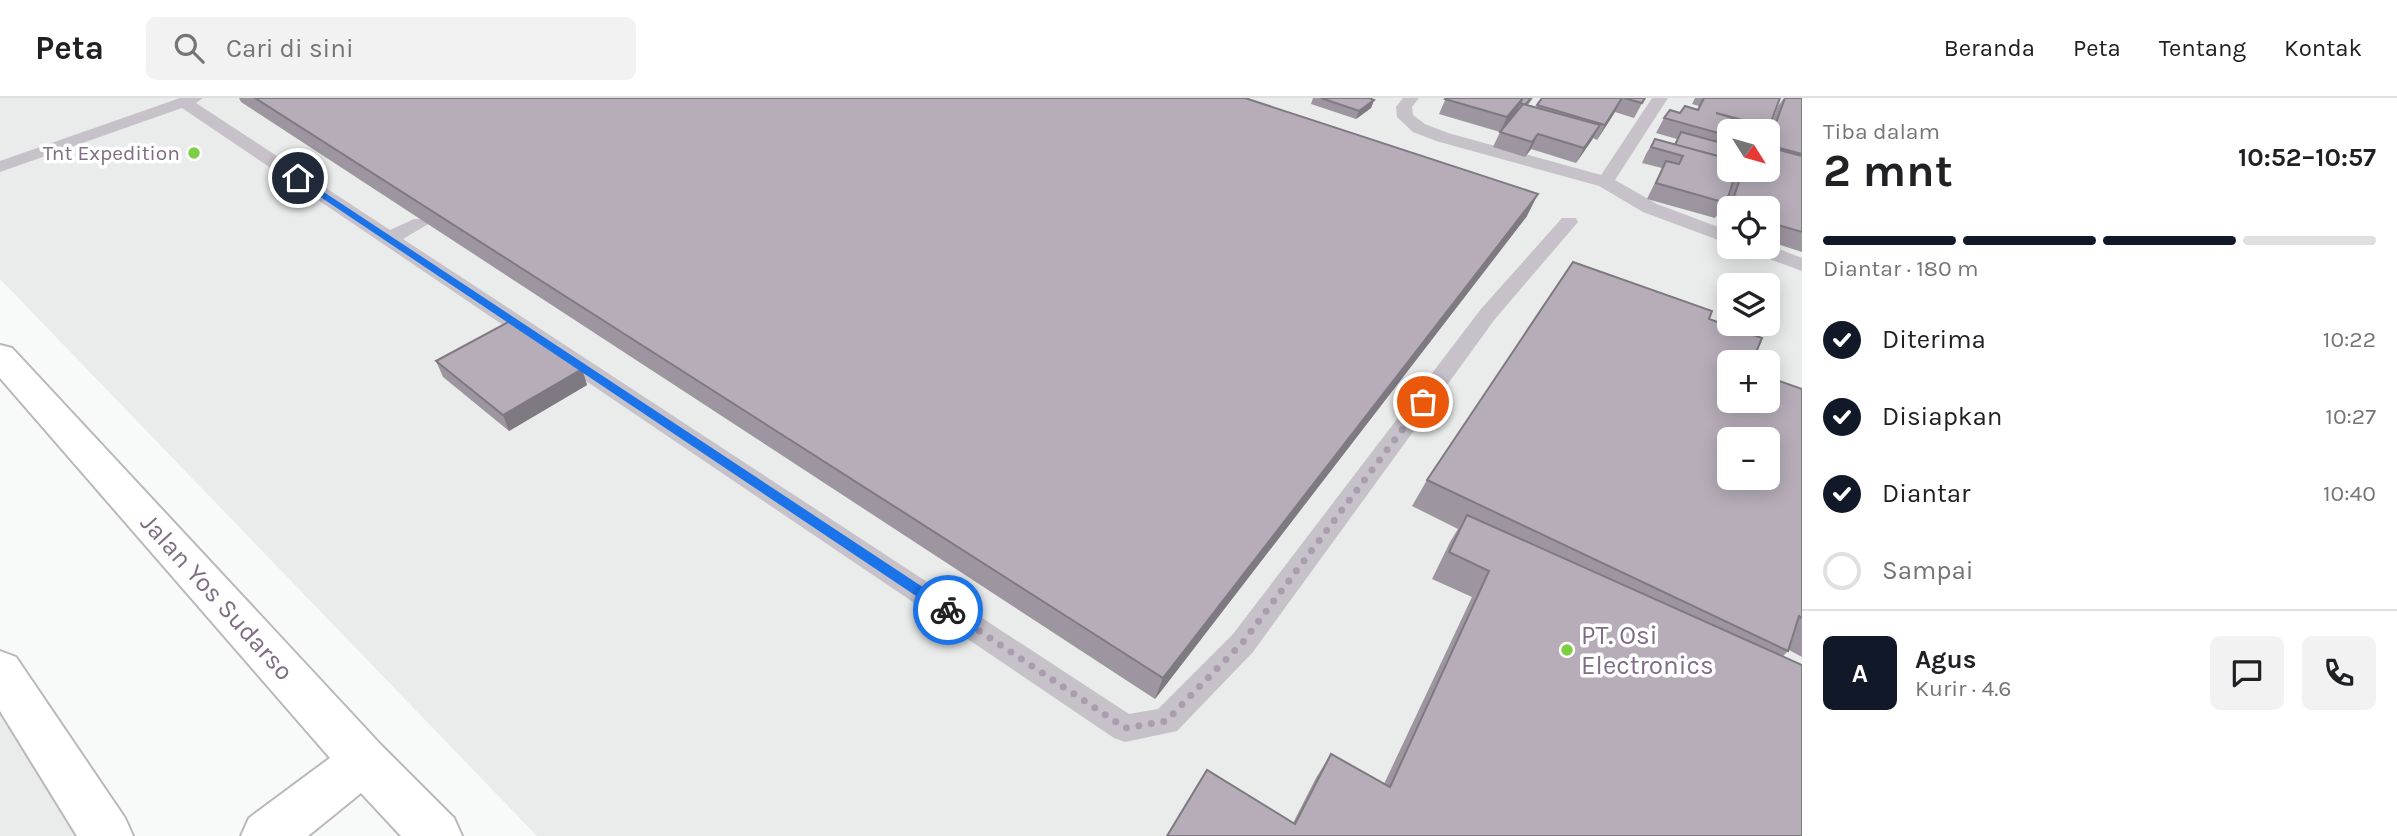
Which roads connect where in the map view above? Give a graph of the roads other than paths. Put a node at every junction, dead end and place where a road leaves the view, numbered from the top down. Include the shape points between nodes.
1 (1411, 98) edge
2 (1660, 98) edge
3 (189, 100) edge
4 (0, 167) edge
5 (1605, 182) junction
6 (1569, 222) dead end
7 (421, 223) edge
8 (1717, 233) edge
9 (389, 239) junction
10 (1780, 257) edge
11 (1802, 265) edge
12 (0, 356) edge
13 (0, 671) edge
14 (364, 761) junction
15 (107, 836) edge
16 (267, 836) edge
17 (436, 836) edge

1 - 5 lane via 1404,107 1405,117 1419,128
2 - 5 lane
3 - 4 lane
3 - 9 lane
5 - 8 lane via 1650,208
6 - 9 lane via 1488,314 1243,642 1166,721 1125,728
7 - 9 lane
10 - 11 lane
12 - 14 main road, Jalan Yos Sudarso
13 - 15 main road
14 - 16 main road
14 - 17 main road, Jalan Yos Sudarso

